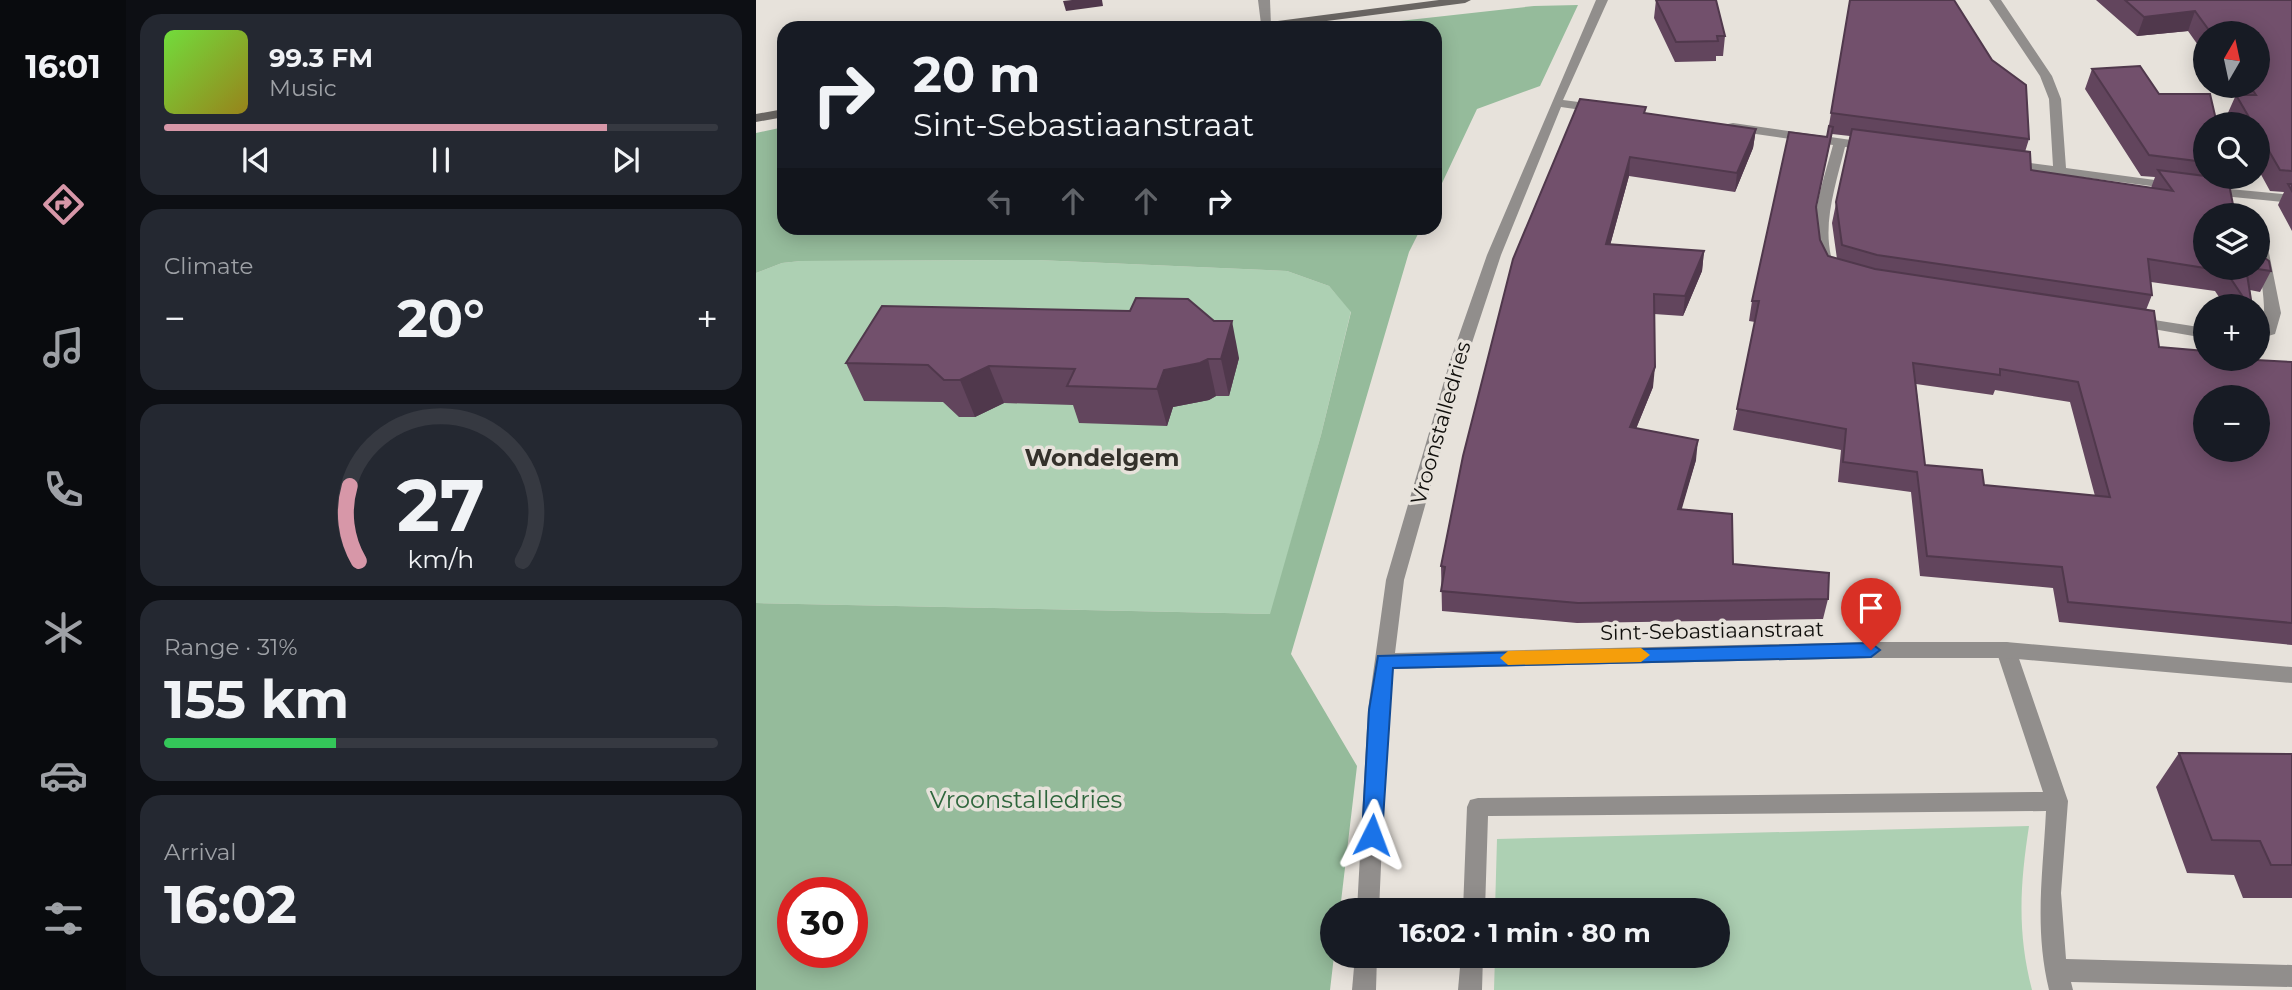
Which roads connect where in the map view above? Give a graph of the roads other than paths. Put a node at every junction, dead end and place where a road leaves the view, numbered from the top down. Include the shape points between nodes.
1 (1264, 0) edge
2 (1465, 0) edge
3 (1602, 0) edge
4 (1995, 0) edge
5 (1267, 21) edge
6 (1292, 21) edge
7 (1556, 103) junction
8 (1622, 111) edge
9 (777, 114) edge
10 (756, 118) edge
11 (1715, 124) edge
12 (1840, 143) junction
13 (1882, 148) edge
14 (1992, 162) edge
15 (2060, 171) junction
16 (2292, 199) edge
17 (1839, 275) edge
18 (2270, 297) edge
19 (2120, 320) edge
20 (2193, 331) edge
21 (2270, 331) edge
22 (2006, 650) junction
23 (1385, 661) junction
24 (2292, 675) edge
25 (2057, 801) junction
26 (1369, 898) edge
27 (1474, 898) edge
28 (1365, 968) edge
29 (1471, 968) edge
30 (2292, 976) edge
31 (2059, 980) edge
32 (1364, 990) edge
33 (1470, 990) edge

1 - 5 street
2 - 6 street
3 - 7 street, Vroonstalledries
4 - 15 street via 2046,76 2054,99
7 - 8 street
7 - 23 street, Vroonstalledries via 1494,255 1458,361 1395,580
9 - 10 street
11 - 12 street
12 - 13 street
12 - 17 street via 1821,247 1830,271
14 - 15 street
15 - 16 street via 2251,201
18 - 21 street
19 - 20 street
22 - 23 street, Sint-Sebastiaanstraat
22 - 24 street, Sint-Sebastiaanstraat
22 - 25 street
23 - 26 street, Vroonstalledries via 1378,710
25 - 27 street via 1478,807
25 - 31 street via 2050,894
28 - 32 street
29 - 33 street
30 - 31 street

